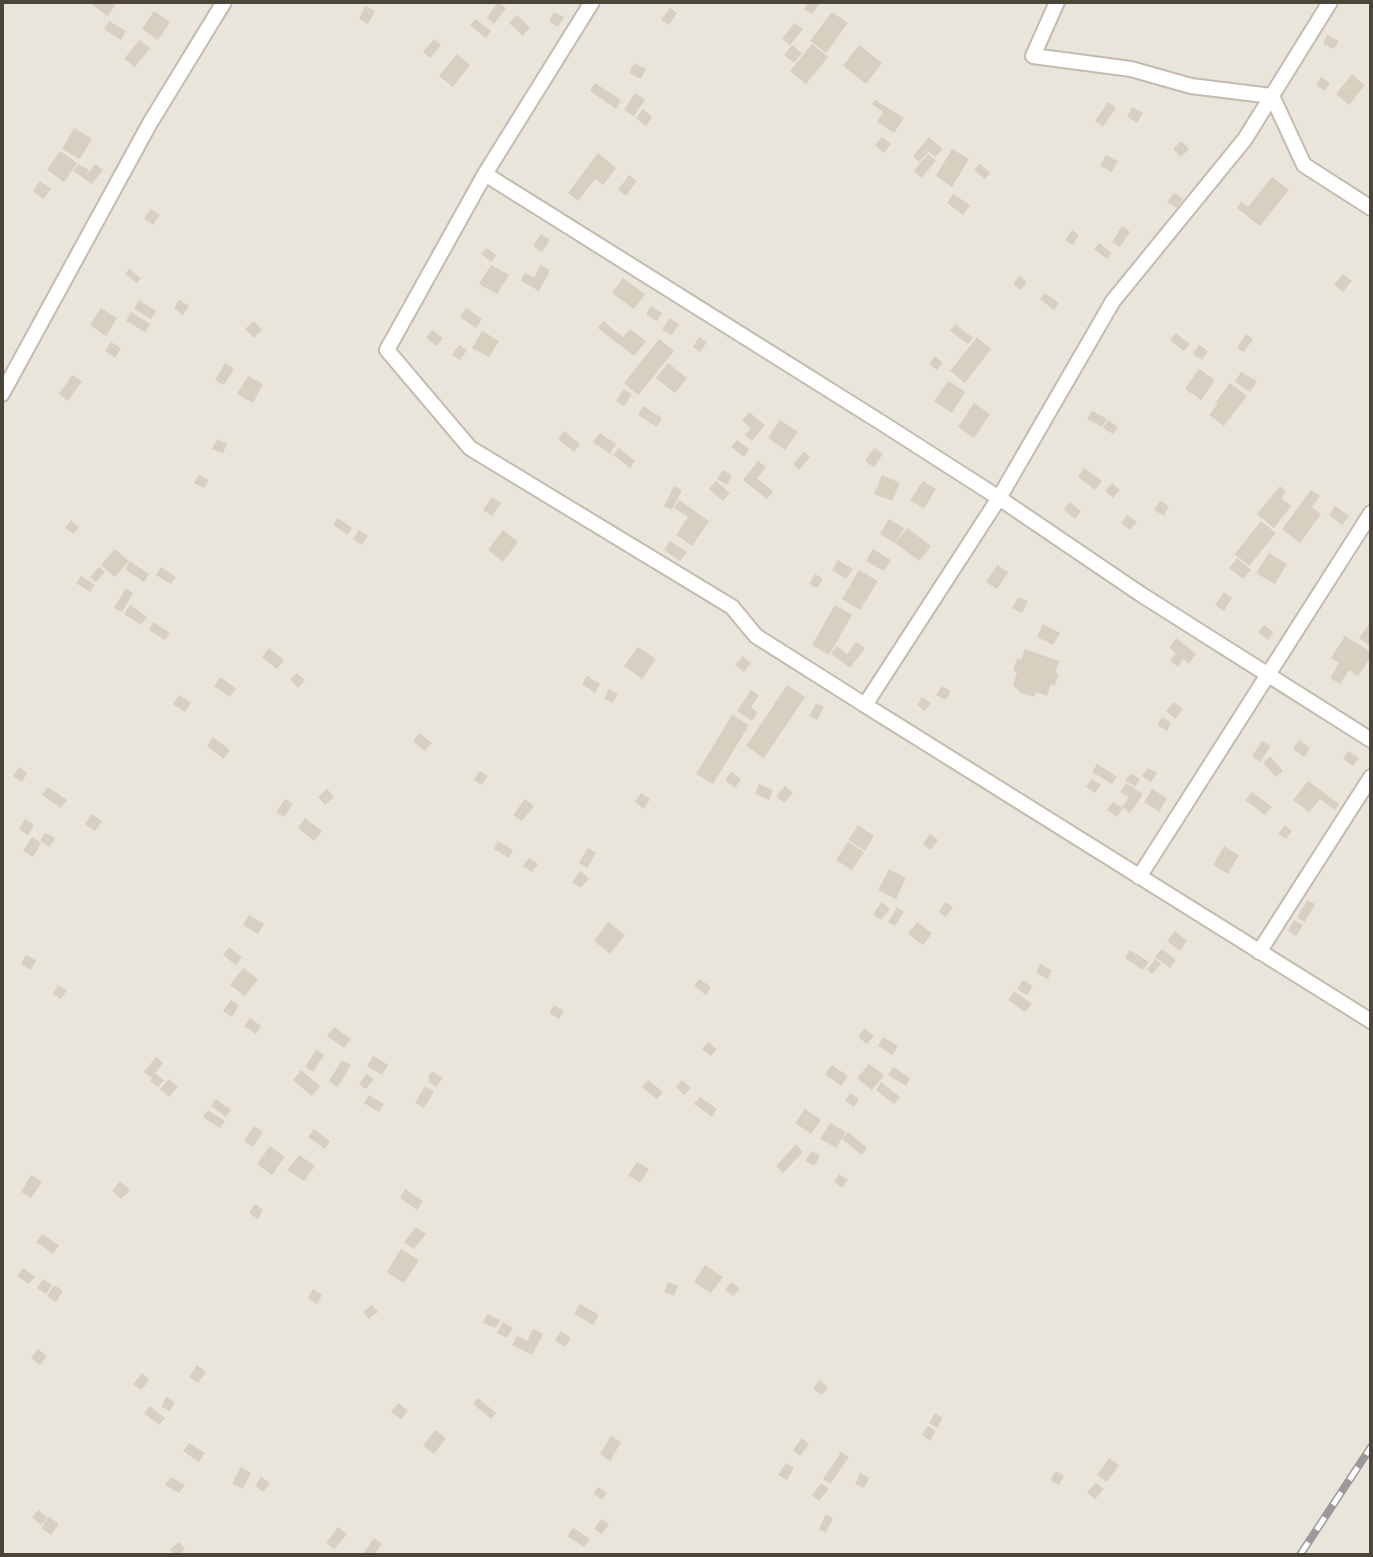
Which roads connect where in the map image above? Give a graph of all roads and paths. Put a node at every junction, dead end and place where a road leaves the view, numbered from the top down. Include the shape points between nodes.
1 (224, 2) edge
2 (592, 2) edge
3 (1057, 2) edge
4 (1330, 2) edge
5 (1272, 96) junction
6 (485, 174) junction
7 (1371, 208) edge
8 (2, 394) edge
9 (999, 498) junction
10 (1371, 513) edge
11 (1269, 676) junction
12 (865, 705) junction
13 (1371, 740) edge
14 (1371, 777) edge
15 (1139, 877) junction
16 (1259, 952) junction
17 (1371, 1021) edge

1 - 8 street via 150,123
2 - 6 street
3 - 5 street via 1033,56
4 - 5 street
5 - 7 street via 1304,165
5 - 9 street via 1245,139 1113,301
6 - 9 street
6 - 12 street via 387,350 470,448 732,607 756,636
9 - 11 street
9 - 12 street
10 - 11 street
11 - 13 street
11 - 15 street
12 - 15 street
14 - 16 street
15 - 16 street
16 - 17 street

